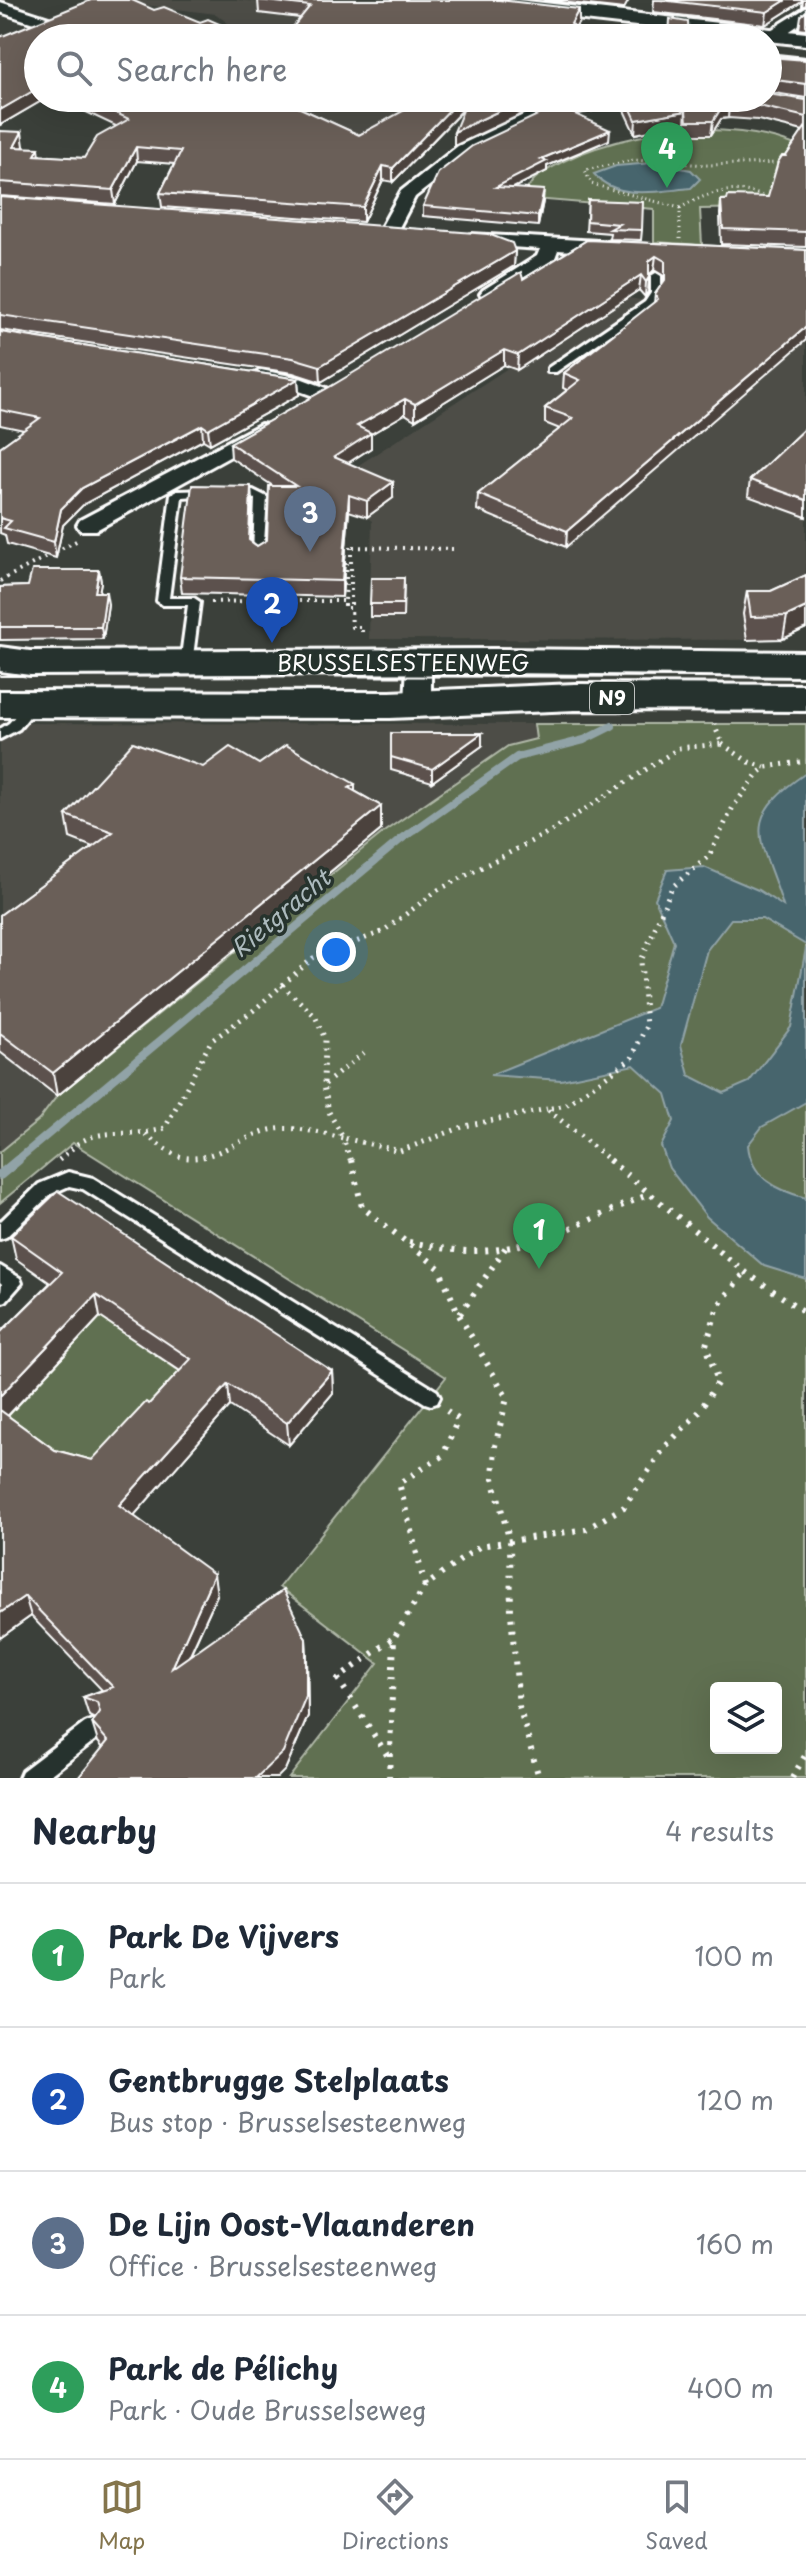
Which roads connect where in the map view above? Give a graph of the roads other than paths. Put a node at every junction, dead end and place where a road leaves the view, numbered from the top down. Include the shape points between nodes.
1 (463, 0) edge
2 (0, 7) edge
3 (806, 13) edge
4 (36, 24) edge
5 (669, 24) edge
6 (24, 29) edge
7 (782, 29) edge
8 (14, 33) edge
9 (782, 37) edge
10 (806, 39) edge
11 (546, 112) edge
12 (387, 233) edge
13 (446, 238) edge
14 (551, 243) junction
15 (680, 253) edge
16 (656, 276) edge
17 (469, 307) edge
18 (552, 370) dead end
19 (233, 372) edge
20 (88, 525) road end
21 (259, 556) edge
22 (0, 659) edge
23 (419, 663) junction
24 (186, 664) junction
25 (806, 664) edge
26 (806, 698) edge
27 (16, 704) edge
28 (418, 704) junction
29 (0, 735) edge
30 (0, 1232) edge
31 (0, 1273) edge
32 (0, 1296) edge
33 (431, 1397) road end
34 (92, 1730) edge
35 (29, 1778) edge

1 - 5 street
2 - 4 street via 50,18
3 - 7 street
6 - 8 street
9 - 10 street
11 - 12 street via 464,150 420,182
13 - 14 street
14 - 15 street
14 - 17 street via 546,259
16 - 18 lane via 656,293 649,304
19 - 20 street via 332,390
21 - 24 lane via 261,497 249,492 177,494 163,601 194,602
22 - 24 main road, BRUSSELSESTEENWEG / N9
23 - 24 main road, BRUSSELSESTEENWEG / N9
23 - 25 main road, BRUSSELSESTEENWEG / N9
23 - 28 street
26 - 28 main road, BRUSSELSESTEENWEG / N9 via 575,697
27 - 28 main road, BRUSSELSESTEENWEG / N9
27 - 29 lane via 14,726
30 - 33 lane via 45,1189 68,1179 87,1183
31 - 32 lane via 14,1283
34 - 35 lane

